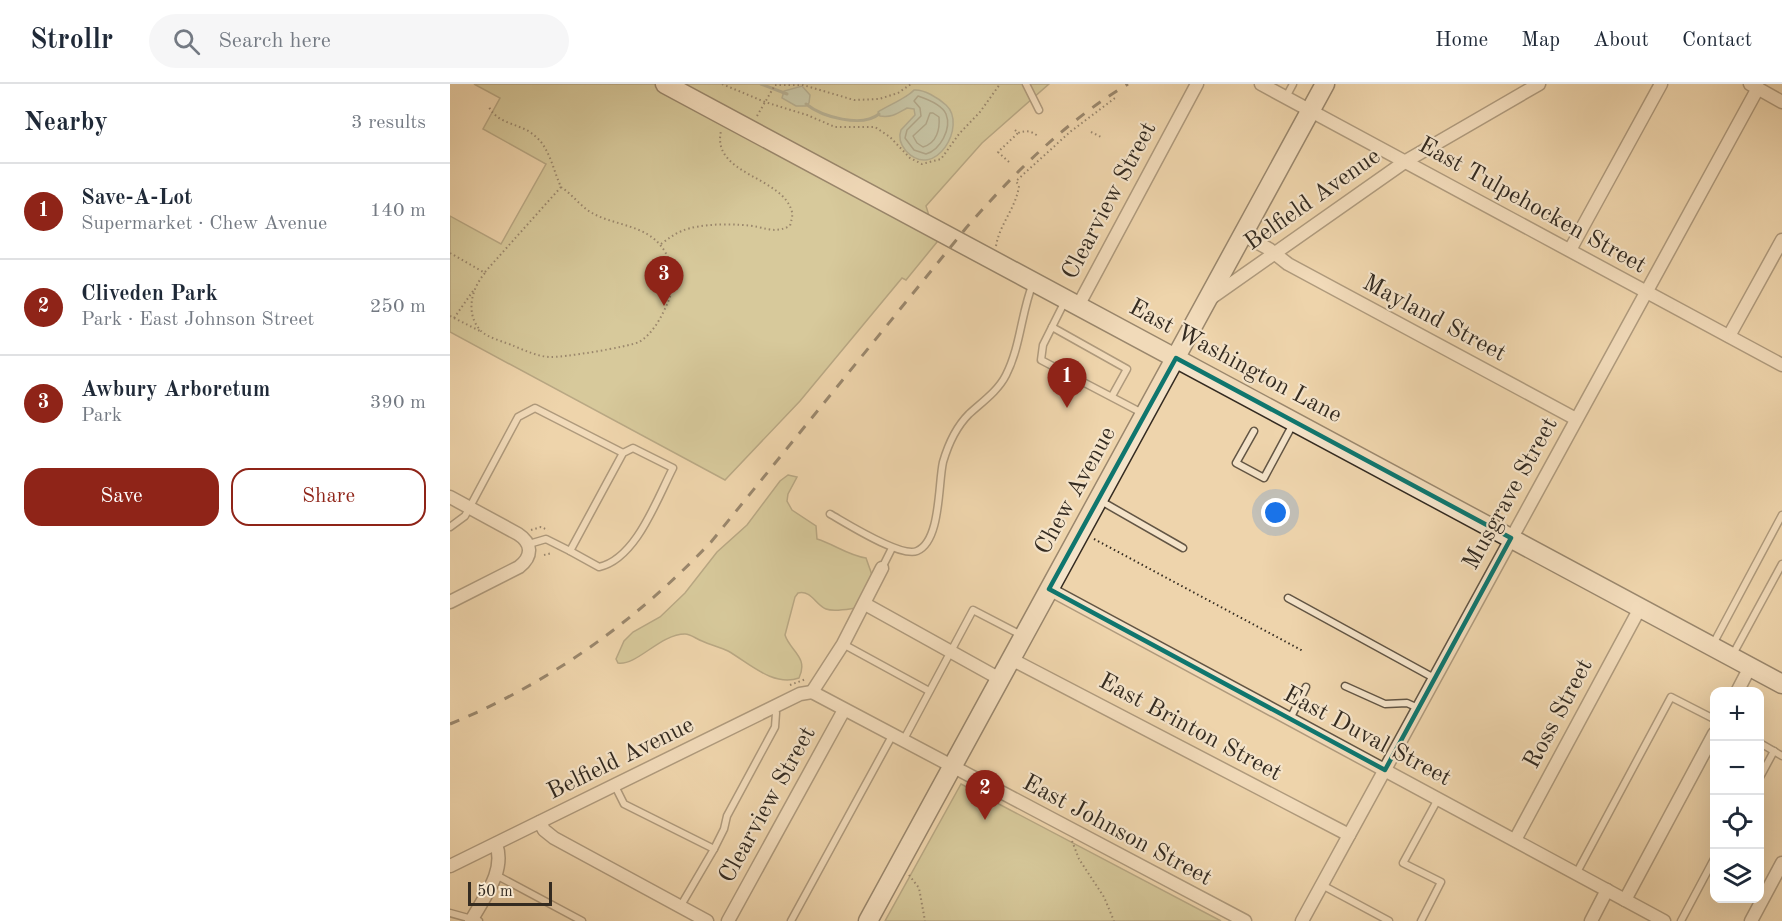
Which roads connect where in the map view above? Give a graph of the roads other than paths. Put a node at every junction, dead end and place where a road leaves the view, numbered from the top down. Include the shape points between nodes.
1 (665, 84) edge
2 (1026, 84) edge
3 (1197, 84) edge
4 (1262, 84) edge
5 (1293, 84) edge
6 (1539, 84) edge
7 (1661, 84) edge
8 (1321, 85) edge
9 (1754, 86) edge
10 (1286, 97) junction
11 (1782, 102) edge
12 (1039, 110) dead end
13 (1311, 110) junction
14 (1406, 161) junction
15 (1243, 235) junction
16 (1782, 240) edge
17 (1570, 250) junction
18 (1275, 253) junction
19 (1033, 282) junction
20 (1646, 292) junction
21 (1207, 300) junction
22 (1072, 303) junction
23 (1052, 327) junction
24 (1729, 336) junction
25 (1176, 358) junction
26 (1782, 365) edge
27 (1112, 396) junction
28 (1145, 414) junction
29 (1576, 419) junction
30 (1295, 421) junction
31 (1254, 431) dead end
32 (623, 453) junction
33 (450, 497) edge
34 (1098, 500) junction
35 (469, 507) junction
36 (830, 514) dead end
37 (1782, 515) edge
38 (450, 526) edge
39 (1511, 538) junction
40 (530, 547) junction
41 (892, 548) junction
42 (1183, 548) dead end
43 (570, 551) junction
44 (1782, 564) edge
45 (882, 568) joint
46 (1050, 589) junction
47 (1288, 598) dead end
48 (450, 602) edge
49 (865, 604) junction
50 (1640, 608) junction
51 (1024, 636) junction
52 (843, 644) junction
53 (1712, 646) junction
54 (951, 652) junction
55 (1732, 657) junction
56 (1011, 659) junction
57 (1750, 667) junction
58 (1435, 678) junction
59 (1000, 679) junction
60 (1782, 684) edge
61 (812, 686) junction
62 (1345, 686) dead end
63 (1306, 687) dead end
64 (1740, 687) edge
65 (929, 691) junction
66 (774, 707) junction
67 (1419, 708) junction
68 (844, 710) junction
69 (1710, 717) edge
70 (1290, 719) junction
71 (897, 738) junction
72 (1710, 741) edge
73 (1764, 745) edge
74 (1774, 751) junction
75 (1782, 756) edge
76 (952, 768) junction
77 (1385, 770) junction
78 (1764, 770) edge
79 (615, 786) junction
80 (1438, 799) junction
81 (540, 822) junction
82 (1349, 835) junction
83 (1515, 840) junction
84 (496, 844) junction
85 (714, 849) junction
86 (1782, 864) edge
87 (450, 866) edge
88 (1710, 867) edge
89 (1576, 874) junction
90 (496, 875) junction
91 (1322, 885) junction
92 (1607, 890) junction
93 (1626, 900) junction
94 (680, 907) junction
95 (450, 913) edge
96 (474, 920) edge
97 (582, 921) edge
98 (707, 921) edge
99 (728, 921) edge
100 (791, 921) edge
101 (868, 921) edge
102 (1245, 921) edge
103 (1302, 921) edge
104 (1389, 921) edge
105 (1421, 921) edge
106 (1591, 921) edge
107 (1664, 921) edge
108 (1681, 921) edge
109 (1751, 921) edge

1 - 19 main road, East Washington Lane
2 - 12 lane
3 - 22 street, Clearview Street
4 - 10 street, East Tulpehocken Street
5 - 10 lane
6 - 14 street, Belfield Avenue
7 - 17 street
8 - 13 main road, Chew Avenue
9 - 11 street
9 - 20 street, Musgrave Street
10 - 13 street, East Tulpehocken Street
13 - 14 street, East Tulpehocken Street
13 - 15 main road, Chew Avenue
14 - 17 street, East Tulpehocken Street
14 - 18 street, Belfield Avenue
15 - 18 street, Mayland Street
15 - 21 main road, Chew Avenue
16 - 24 street
17 - 20 street, East Tulpehocken Street
18 - 21 street, Belfield Avenue
18 - 29 street, Mayland Street via 1299,270
19 - 22 main road, East Washington Lane
19 - 41 lane via 1006,374 957,428 949,446 943,463 938,511 927,542 910,553
20 - 24 street, East Tulpehocken Street
20 - 29 street, Musgrave Street
21 - 25 main road, Chew Avenue
22 - 23 lane
22 - 25 main road, East Washington Lane
23 - 27 lane via 1041,360
23 - 27 lane via 1126,369
24 - 26 street, East Tulpehocken Street
25 - 28 main road, Chew Avenue
25 - 30 main road, East Washington Lane
27 - 28 lane
28 - 34 main road, Chew Avenue
29 - 39 street, Musgrave Street
30 - 31 lane via 1264,478 1236,463
30 - 39 main road, East Washington Lane
32 - 35 lane via 535,408 518,417
32 - 43 lane
32 - 43 lane via 633,448 673,468 633,544 608,566 599,567
33 - 35 street
34 - 42 lane
34 - 46 main road, Chew Avenue
35 - 38 lane via 465,516
35 - 40 street via 518,534
36 - 41 lane
37 - 53 lane
39 - 50 main road, East Washington Lane
39 - 58 street, Musgrave Street
40 - 43 lane via 546,539
40 - 48 street via 528,559 519,567
41 - 45 lane
44 - 55 lane
45 - 49 street, Clearview Street
46 - 51 main road, Chew Avenue
46 - 70 street, East Duval Street
47 - 58 lane
49 - 52 street, Clearview Street
49 - 54 street
50 - 53 main road, East Washington Lane
50 - 83 street, Ross Street
51 - 54 lane via 973,610
51 - 56 main road, Chew Avenue
52 - 61 street, Clearview Street
52 - 65 lane
53 - 55 main road, East Washington Lane
54 - 59 street
54 - 65 lane
55 - 57 main road, East Washington Lane
56 - 59 main road, Chew Avenue
56 - 82 street, East Brinton Street
57 - 60 main road, East Washington Lane
57 - 64 street
58 - 67 street, Musgrave Street
59 - 76 main road, Chew Avenue
61 - 66 street, Belfield Avenue
61 - 68 street, East Johnson Street
62 - 67 lane via 1384,704 1407,703
63 - 70 lane
65 - 71 lane
66 - 79 street, Belfield Avenue
66 - 85 lane via 775,727 727,816
67 - 77 street, Musgrave Street
68 - 71 street, East Johnson Street
68 - 99 street, Clearview Street
69 - 89 lane via 1671,697
70 - 77 street, East Duval Street
71 - 76 street, East Johnson Street
71 - 100 lane
72 - 93 street
73 - 74 lane
74 - 75 lane
74 - 78 lane
76 - 101 main road, Chew Avenue
76 - 102 street, East Johnson Street
77 - 80 street, East Duval Street
77 - 82 street, Musgrave Street
79 - 81 street, Belfield Avenue
79 - 85 lane via 624,804
80 - 83 street, East Duval Street
80 - 105 lane via 1403,863 1440,882
81 - 84 street, Belfield Avenue
81 - 94 street via 554,838
82 - 91 street, Musgrave Street
83 - 89 street, East Duval Street
84 - 87 street, Belfield Avenue
84 - 90 street
85 - 94 lane
86 - 109 street
88 - 108 lane
89 - 92 street, East Duval Street
90 - 96 street
90 - 97 lane
91 - 103 street, Musgrave Street
91 - 104 lane
92 - 93 street, East Duval Street
92 - 106 street
93 - 107 street, East Duval Street
94 - 98 street
95 - 96 lane

